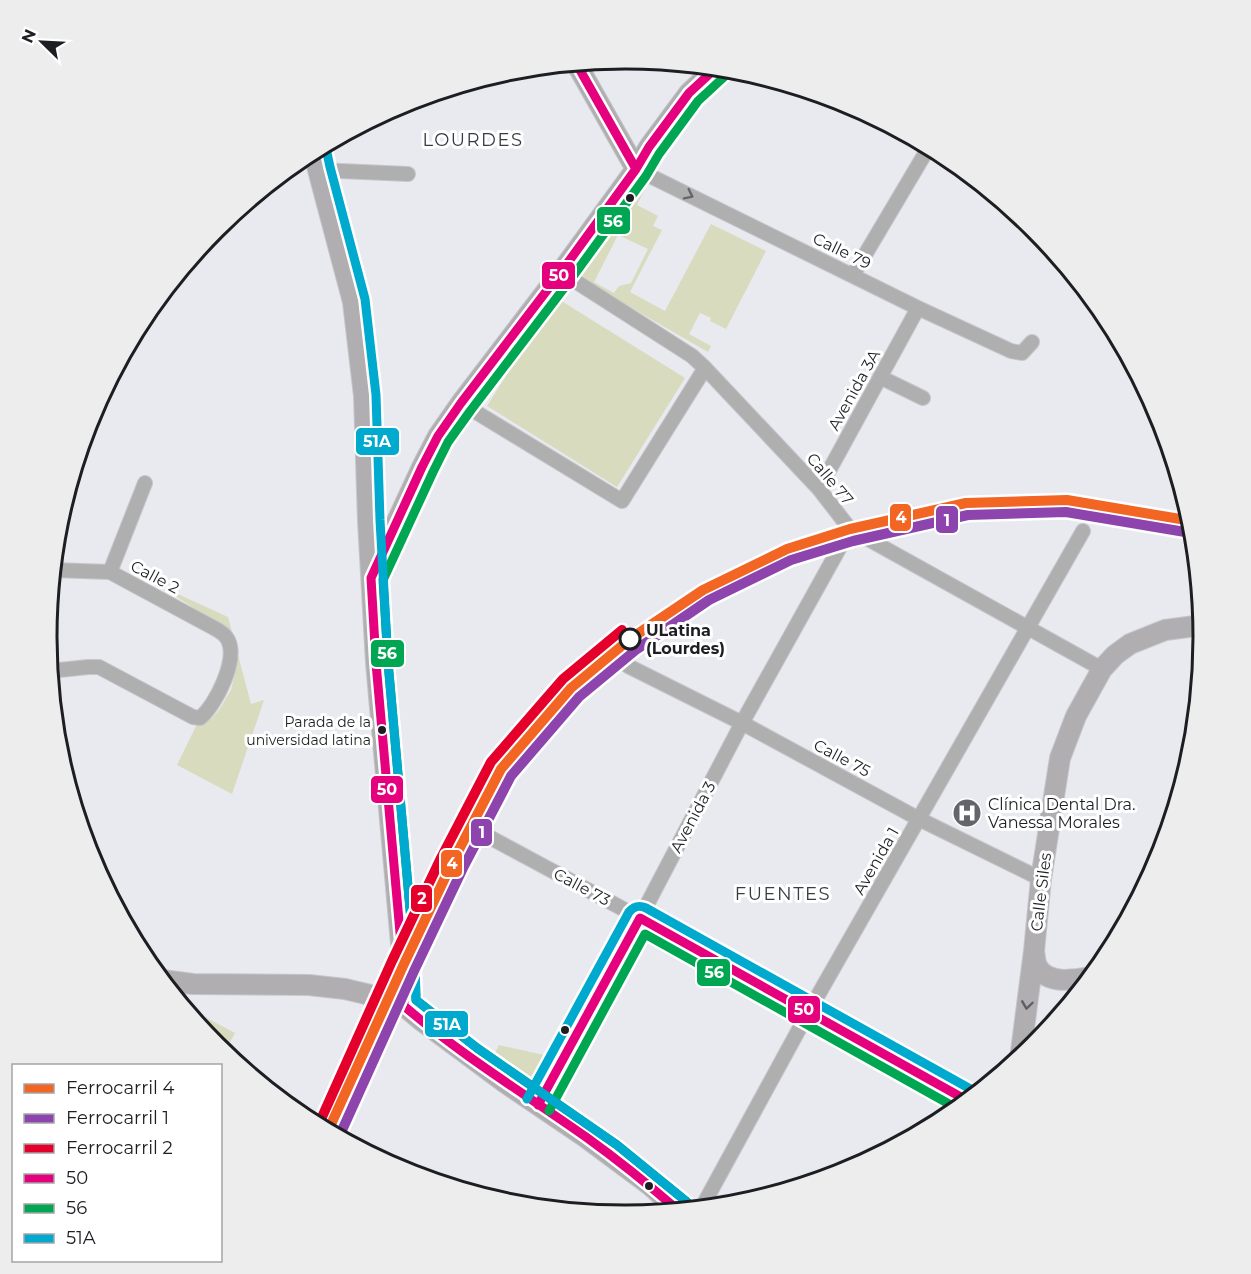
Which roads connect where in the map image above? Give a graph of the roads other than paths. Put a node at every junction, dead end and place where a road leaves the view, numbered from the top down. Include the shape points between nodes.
1 (580, 71) edge
2 (709, 74) edge
3 (925, 154) edge
4 (316, 160) edge
5 (636, 169) junction
6 (318, 170) junction
7 (408, 174) dead end
8 (561, 272) junction
9 (853, 275) junction
10 (918, 308) junction
11 (1032, 342) dead end
12 (705, 368) junction
13 (880, 377) junction
14 (923, 398) dead end
15 (461, 403) junction
16 (145, 483) dead end
17 (819, 489) junction
18 (850, 529) junction
19 (1083, 531) dead end
20 (61, 570) edge
21 (110, 572) junction
22 (371, 578) junction
23 (1194, 626) edge
24 (1027, 628) junction
25 (628, 666) dead end
26 (1102, 669) junction
27 (58, 670) edge
28 (742, 723) junction
29 (919, 819) junction
30 (478, 831) dead end
31 (1041, 879) junction
32 (640, 918) junction
33 (1034, 951) junction
34 (1080, 979) edge
35 (173, 981) edge
36 (404, 1006) junction
37 (809, 1011) junction
38 (1022, 1044) edge
39 (960, 1096) edge
40 (538, 1105) junction
41 (706, 1200) edge
42 (670, 1203) edge

1 - 5 main road
2 - 5 main road via 688,93
3 - 9 street
4 - 6 main road
5 - 8 main road
5 -> 9 street, Calle 79
6 - 7 street
6 - 22 main road via 353,302 364,396
8 - 12 street, Calle 77
8 - 15 main road
9 - 10 street, Calle 79
10 - 11 street, Calle 79 via 1011,351 1022,352
10 - 13 street, Avenida 3A
12 - 15 street via 622,501
12 - 17 street, Calle 77
13 - 14 street
13 - 17 street, Avenida 3A
15 - 22 main road via 422,466
16 - 21 street
17 - 18 street, Calle 77
18 - 24 street, Calle 77
18 - 28 street, Avenida 3
19 - 24 street, Avenida 1
20 - 21 street, Calle 2
21 - 27 street, Calle 2 via 225,635 230,643 229,667 213,703 200,718 193,717 99,667
22 - 36 main road
23 - 26 main road, Calle Siles via 1165,630 1130,644
24 - 26 street, Calle 77
24 - 29 street, Avenida 1
25 - 28 street, Calle 75
26 - 31 main road, Calle Siles via 1076,716 1060,758
28 - 29 street, Calle 75
28 - 32 street, Avenida 3
29 - 31 street, Calle 75
29 - 37 street, Avenida 1
30 - 32 street, Calle 73
31 - 33 main road, Calle Siles
32 - 37 main road, Calle 73
32 - 40 main road, Avenida 3
33 - 34 main road, Calle Siles via 1036,966 1045,974 1056,979
33 -> 38 main road, Calle Siles
35 - 36 main road via 309,985 345,989
36 - 40 main road
37 - 39 main road, Calle 73
37 - 41 street, Avenida 1
40 - 42 main road

